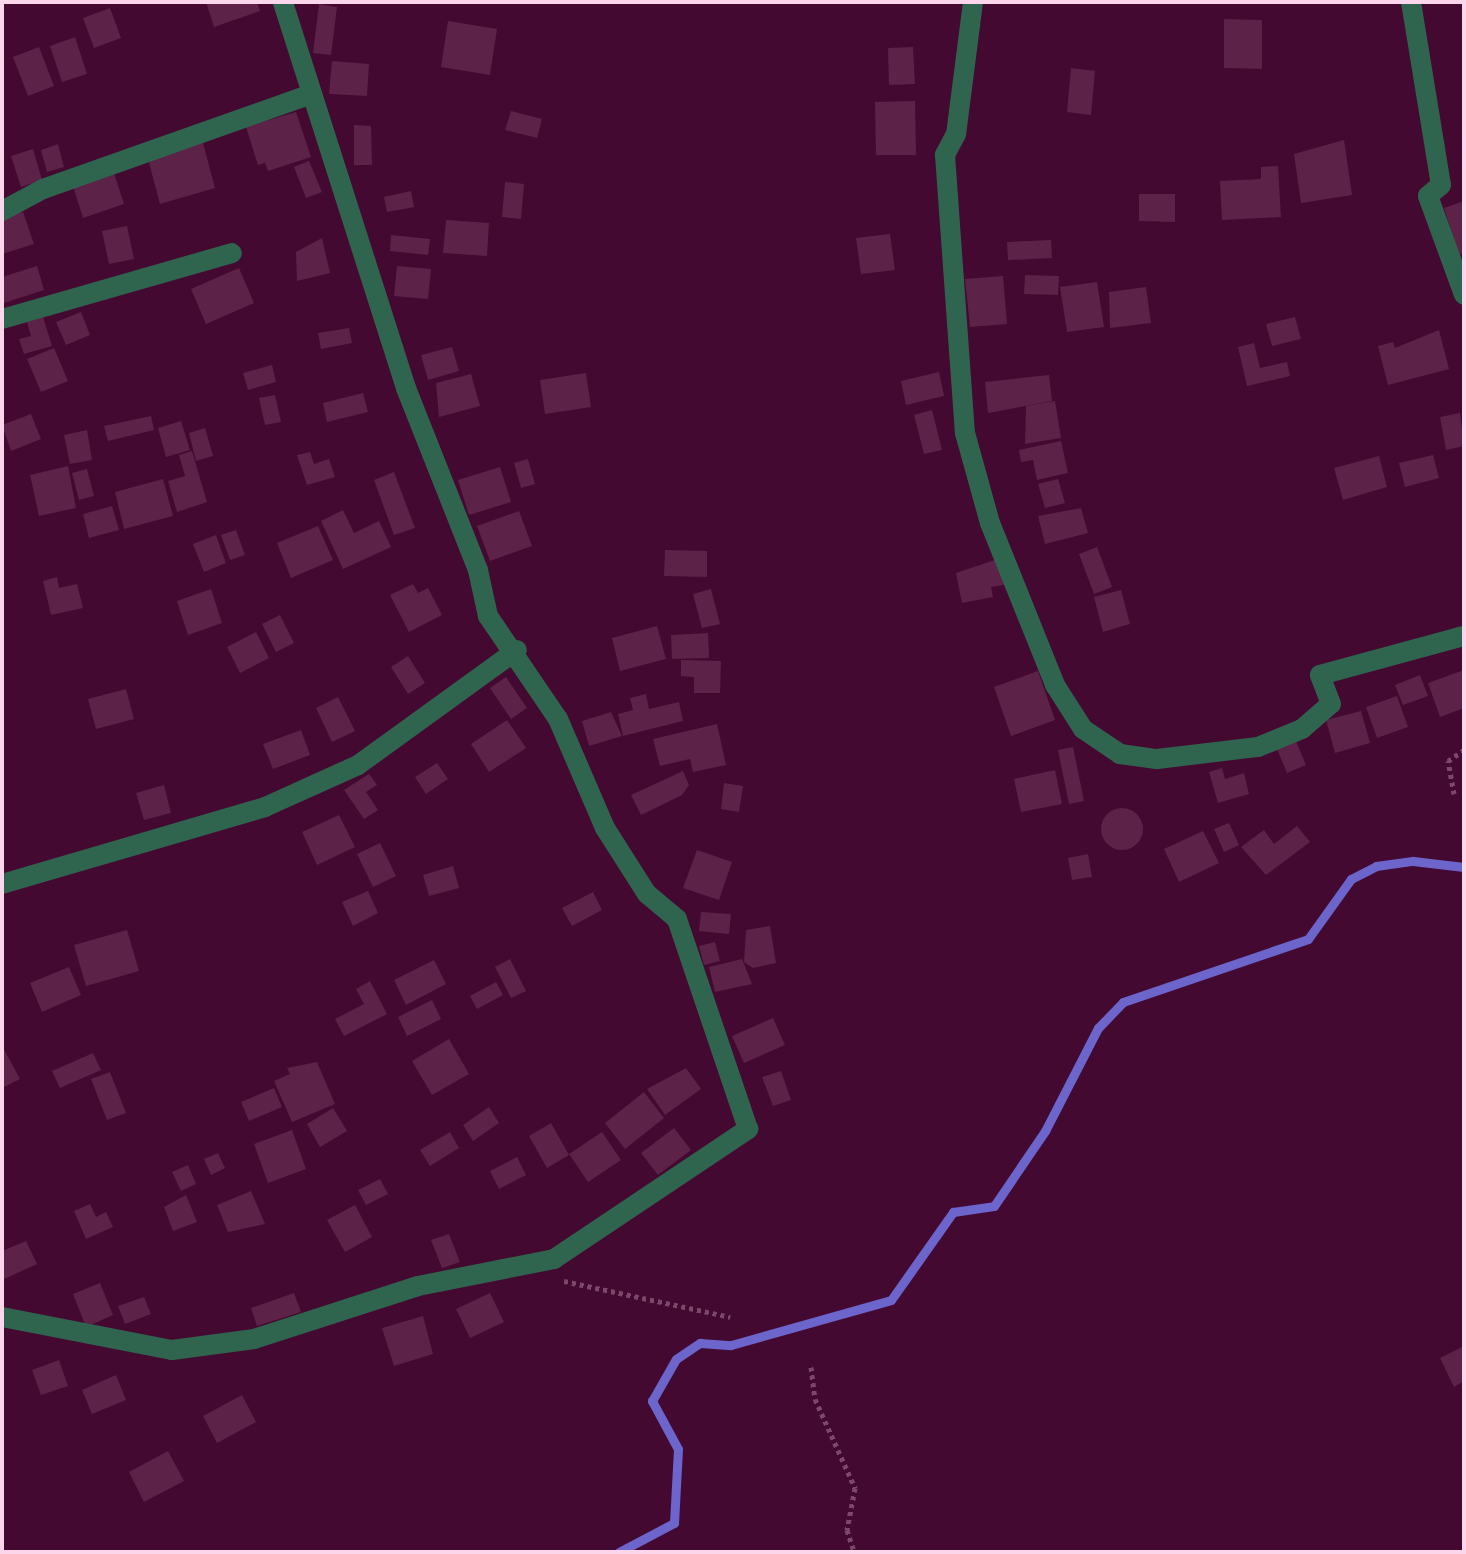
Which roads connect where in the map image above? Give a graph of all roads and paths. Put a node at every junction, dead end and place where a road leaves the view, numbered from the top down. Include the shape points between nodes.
1 (283, 2) edge
2 (973, 2) edge
3 (1411, 2) edge
4 (311, 94) junction
5 (2, 211) edge
6 (232, 253) dead end
7 (1464, 295) edge
8 (2, 319) edge
9 (1464, 636) edge
10 (517, 650) junction
11 (1464, 750) edge
12 (1454, 794) dead end
13 (2, 884) edge
14 (536, 1264) junction
15 (2, 1317) edge
16 (730, 1317) dead end
17 (811, 1367) dead end
18 (854, 1552) edge

1 - 4 street
2 - 9 street via 956,134 945,155 965,433 990,523 1055,685 1083,729 1120,754 1157,759 1258,747 1302,729 1331,704 1320,675
3 - 7 street via 1441,185 1428,196
4 - 5 street via 43,189
4 - 10 street via 488,616
6 - 8 street
10 - 13 street via 358,765 305,789
10 - 14 street via 558,719 605,828 647,894 677,919 748,1129 587,1241
11 - 12 path via 1448,761
14 - 15 street via 418,1286 202,1350 73,1335
14 - 16 path via 574,1285
17 - 18 path via 815,1399 855,1488 847,1530

